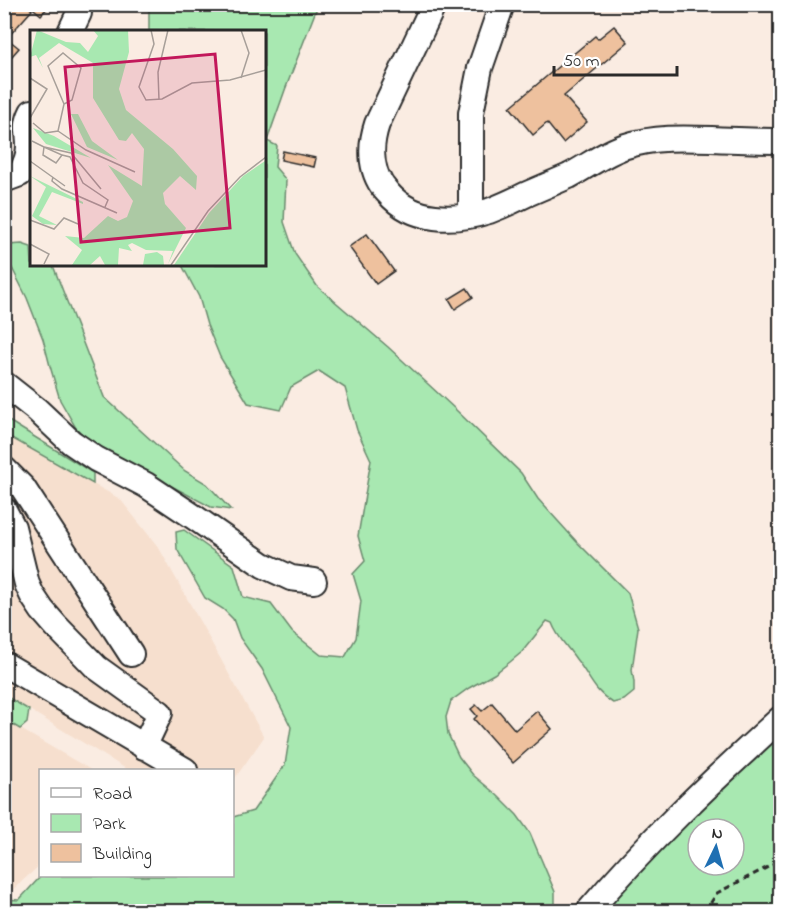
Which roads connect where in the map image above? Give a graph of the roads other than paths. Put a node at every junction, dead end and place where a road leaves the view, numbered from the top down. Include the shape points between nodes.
1 (79, 4) edge
2 (434, 4) edge
3 (502, 4) edge
4 (71, 30) edge
5 (30, 115) edge
6 (780, 141) edge
7 (4, 180) edge
8 (471, 215) junction
9 (4, 384) edge
10 (4, 469) edge
11 (4, 510) edge
12 (314, 581) dead end
13 (131, 654) dead end
14 (4, 664) edge
15 (780, 719) edge
16 (144, 747) junction
17 (182, 769) edge
18 (588, 912) edge

1 - 4 street
2 - 8 street via 377,124 373,136 374,166 385,190 406,209 433,217
3 - 8 street via 480,68 471,113
5 - 7 street via 27,161 20,174
6 - 8 street via 678,138 624,146 570,175
9 - 12 street via 96,459 146,485 263,565 291,578
10 - 13 street via 23,488
11 - 16 street via 13,527 27,584 42,610 96,667 160,713
14 - 16 street
15 - 18 street via 676,816
16 - 17 street

